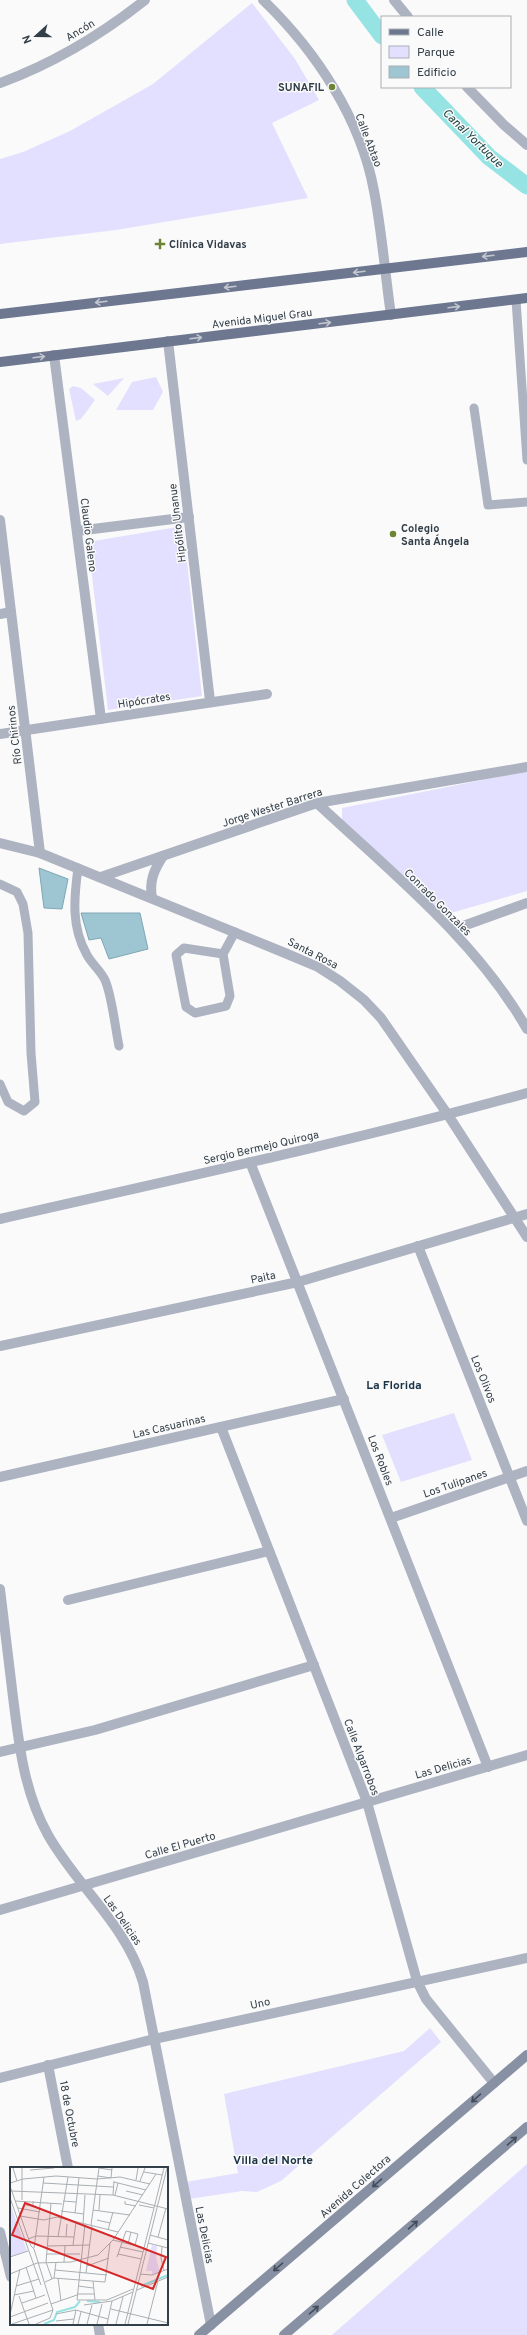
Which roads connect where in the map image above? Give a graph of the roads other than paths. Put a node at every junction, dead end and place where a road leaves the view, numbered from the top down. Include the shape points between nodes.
1 (146, 0) edge
2 (263, 0) edge
3 (394, 0) edge
4 (407, 16) edge
5 (0, 83) edge
6 (468, 88) edge
7 (527, 145) edge
8 (527, 252) edge
9 (385, 268) junction
10 (527, 298) edge
11 (516, 300) junction
12 (0, 314) edge
13 (391, 315) junction
14 (168, 341) junction
15 (54, 355) junction
16 (0, 362) edge
17 (474, 408) dead end
18 (527, 460) edge
19 (527, 502) edge
20 (189, 517) junction
21 (0, 520) edge
22 (77, 531) junction
23 (11, 612) junction
24 (0, 614) edge
25 (267, 694) dead end
26 (210, 701) junction
27 (101, 719) junction
28 (26, 730) junction
29 (0, 734) edge
30 (527, 767) edge
31 (317, 803) junction
32 (0, 843) edge
33 (40, 853) junction
34 (163, 856) junction
35 (78, 868) junction
36 (101, 877) junction
37 (0, 884) edge
38 (152, 898) junction
39 (527, 903) edge
40 (452, 930) junction
41 (234, 932) junction
42 (223, 954) junction
43 (527, 1029) edge
44 (119, 1046) dead end
45 (0, 1084) edge
46 (527, 1093) edge
47 (448, 1115) junction
48 (250, 1162) junction
49 (527, 1214) edge
50 (514, 1218) junction
51 (0, 1219) edge
52 (527, 1237) edge
53 (418, 1246) junction
54 (298, 1282) junction
55 (0, 1346) edge
56 (344, 1399) junction
57 (221, 1427) junction
58 (527, 1470) edge
59 (510, 1476) junction
60 (0, 1477) edge
61 (390, 1518) junction
62 (527, 1521) edge
63 (270, 1550) junction
64 (0, 1589) edge
65 (68, 1600) dead end
66 (314, 1666) junction
67 (20, 1749) junction
68 (0, 1752) edge
69 (527, 1755) edge
70 (488, 1767) junction
71 (367, 1802) junction
72 (84, 1885) junction
73 (0, 1910) edge
74 (527, 1958) edge
75 (416, 1981) junction
76 (154, 2039) junction
77 (527, 2055) edge
78 (48, 2065) junction
79 (0, 2078) edge
80 (494, 2083) junction
81 (527, 2127) edge
82 (68, 2167) edge
83 (0, 2232) edge
84 (10, 2273) edge
85 (98, 2325) edge
86 (211, 2325) junction
87 (100, 2335) edge
88 (199, 2335) edge
89 (284, 2335) edge

1 - 5 street, Ancón via 69,51
2 - 9 street, Calle Abtao via 300,40 322,69 354,128 374,191
3 - 4 street
6 - 7 street
8 -> 9 main road
9 -> 12 main road
9 - 13 street, Calle Abtao
10 - 11 main road, Avenida Miguel Grau
13 -> 11 main road, Avenida Miguel Grau
11 - 18 lane
14 -> 13 main road, Avenida Miguel Grau
14 - 15 main road, Avenida Miguel Grau
14 - 20 street, Hipólito Unanue
16 -> 15 main road, Avenida Miguel Grau
15 - 22 street, Claudio Galeno
17 - 19 lane via 488,505
20 - 22 street
20 - 26 street, Hipólito Unanue
21 - 23 street, Río Chirinos
22 - 27 street, Claudio Galeno
23 - 24 street
23 - 28 street, Río Chirinos
25 - 26 street, Hipócrates
26 - 27 street, Hipócrates
27 - 28 street, Hipócrates
28 - 29 street, Hipócrates
28 - 33 street, Río Chirinos
30 - 31 street, Jorge Wester Barrera
31 - 34 street, Jorge Wester Barrera
31 - 40 street, Conrado Gonzales
32 - 33 street, Santa Rosa
33 - 35 street, Santa Rosa
34 - 36 street, Jorge Wester Barrera
34 - 38 street via 154,870 150,886
35 - 36 street, Santa Rosa
35 - 44 lane via 75,894 76,929 89,959 104,979
36 - 38 street, Santa Rosa
37 - 45 lane via 17,892 23,904 28,933 35,1102 24,1111 8,1102
38 - 41 street, Santa Rosa
39 - 40 street
40 - 43 street, Conrado Gonzales via 490,976
41 - 42 lane
41 - 47 street, Santa Rosa via 318,968 364,1000 397,1039
42 - 42 lane via 230,996 226,1006 195,1013 186,1007 176,955 184,948
46 - 47 street, Sergio Bermejo Quiroga
47 - 48 street, Sergio Bermejo Quiroga
47 - 50 street, Santa Rosa
48 - 51 street, Sergio Bermejo Quiroga
48 - 54 street, Los Robles
49 - 50 street, Paita
50 - 52 street, Santa Rosa
50 - 53 street, Paita
53 - 54 street, Paita
53 - 59 street, Los Olivos
54 - 55 street, Paita
54 - 56 street, Los Robles
56 - 57 street, Las Casuarinas
56 - 61 street, Los Robles
57 - 60 street, Las Casuarinas
57 - 63 street, Calle Algarrobos
58 - 59 street, Los Tulipanes
59 - 61 street, Los Tulipanes
59 - 62 street, Los Olivos
61 - 70 street, Los Robles
63 - 65 street
63 - 66 street, Calle Algarrobos
64 - 67 street, Las Delicias
66 - 67 street via 95,1730
66 - 71 street, Calle Algarrobos
67 - 68 street
67 - 72 street, Las Delicias via 27,1785 36,1811 48,1836
69 - 70 street, Las Delicias
70 - 71 street, Las Delicias
71 - 72 street, Calle El Puerto
71 - 75 street, Calle Algarrobos
72 - 73 street, Calle El Puerto
72 - 76 street, Las Delicias via 126,1943 137,1964
74 - 75 street, Uno
75 - 76 street, Uno
75 - 80 street, Calle Algarrobos via 426,1999
76 - 78 street, Uno
76 - 86 street, Las Delicias
77 - 80 main road, Avenida Colectora
78 - 79 street, Uno
78 - 82 street, 18 de Octubre
80 -> 86 main road, Avenida Colectora
89 -> 81 main road
83 - 84 street
85 - 87 street
86 - 88 main road, Avenida Colectora

